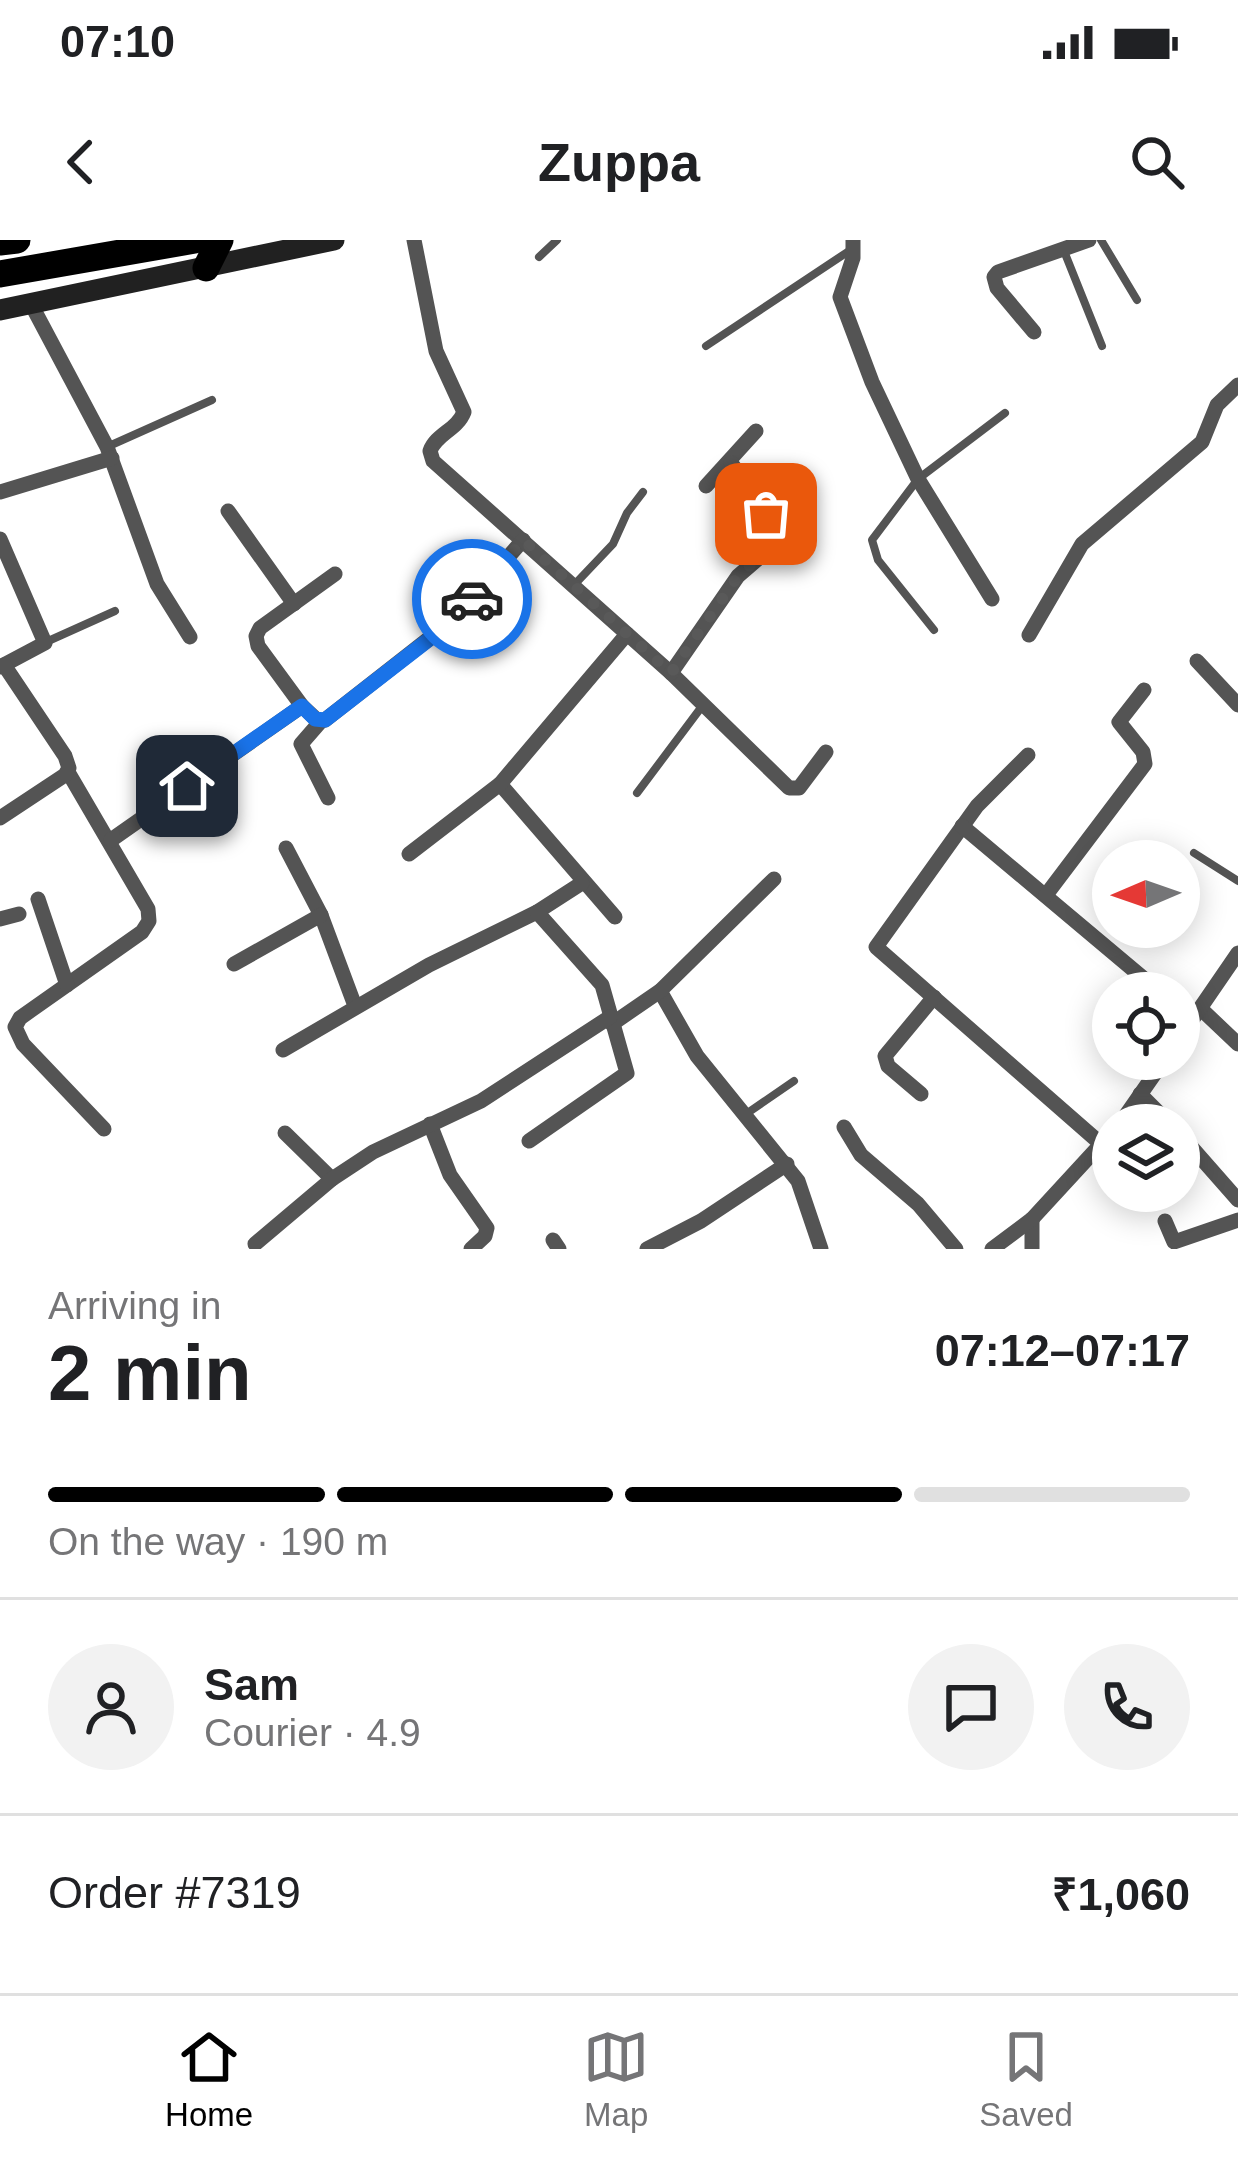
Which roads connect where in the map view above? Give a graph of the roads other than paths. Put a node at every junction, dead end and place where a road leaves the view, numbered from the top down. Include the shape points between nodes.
1 (17, 240) edge
2 (195, 240) edge
3 (220, 240) edge
4 (334, 240) edge
5 (414, 240) edge
6 (557, 240) edge
7 (1090, 240) edge
8 (1101, 240) edge
9 (0, 242) edge
10 (853, 244) edge
11 (1063, 250) junction
12 (539, 257) dead end
13 (206, 268) junction
14 (0, 274) edge
15 (1138, 300) dead end
16 (31, 304) junction
17 (0, 310) edge
18 (1034, 332) dead end
19 (706, 346) dead end
20 (1102, 346) dead end
21 (1238, 385) edge
22 (212, 400) dead end
23 (1005, 412) dead end
24 (756, 430) dead end
25 (110, 453) junction
26 (731, 463) junction
27 (918, 479) junction
28 (706, 486) dead end
29 (0, 492) edge
30 (643, 492) dead end
31 (228, 512) dead end
32 (0, 539) edge
33 (523, 540) junction
34 (6, 569) edge
35 (335, 574) dead end
36 (574, 585) junction
37 (992, 599) dead end
38 (294, 604) junction
39 (115, 611) dead end
40 (934, 629) dead end
41 (627, 634) junction
42 (1028, 635) dead end
43 (190, 637) dead end
44 (44, 643) junction
45 (1197, 661) dead end
46 (2, 666) edge
47 (671, 673) junction
48 (1144, 689) dead end
49 (1238, 704) edge
50 (703, 705) junction
51 (302, 706) junction
52 (322, 721) junction
53 (826, 752) dead end
54 (1028, 755) dead end
55 (68, 772) junction
56 (500, 784) junction
57 (637, 794) dead end
58 (328, 798) dead end
59 (0, 818) edge
60 (962, 826) junction
61 (111, 840) junction
62 (286, 848) dead end
63 (409, 854) dead end
64 (1200, 857) edge
65 (774, 879) dead end
66 (1238, 881) edge
67 (582, 883) junction
68 (1046, 896) junction
69 (38, 899) dead end
70 (537, 912) junction
71 (19, 914) dead end
72 (321, 915) junction
73 (615, 917) dead end
74 (0, 919) edge
75 (1238, 953) edge
76 (234, 964) dead end
77 (1136, 972) edge
78 (67, 985) junction
79 (661, 991) junction
80 (934, 998) junction
81 (1200, 1002) edge
82 (355, 1006) junction
83 (1200, 1019) edge
84 (611, 1020) junction
85 (1238, 1044) edge
86 (283, 1050) dead end
87 (1150, 1080) edge
88 (794, 1081) dead end
89 (921, 1094) dead end
90 (1140, 1094) junction
91 (1133, 1104) edge
92 (1150, 1104) edge
93 (744, 1115) junction
94 (1092, 1119) edge
95 (430, 1124) junction
96 (844, 1127) dead end
97 (104, 1129) dead end
98 (285, 1132) dead end
99 (529, 1141) dead end
100 (1092, 1154) edge
101 (1200, 1157) edge
102 (787, 1164) junction
103 (332, 1179) junction
104 (1238, 1200) edge
105 (1032, 1219) junction
106 (1238, 1220) edge
107 (1165, 1221) dead end
108 (255, 1244) dead end
109 (472, 1249) edge
110 (647, 1249) edge
111 (821, 1249) edge
112 (956, 1249) edge
113 (992, 1249) edge
114 (1032, 1249) edge

1 - 9 highway
2 - 14 highway
3 - 13 highway
4 - 13 street
5 - 33 street via 436,351 464,412 431,455
6 - 12 lane
7 - 11 street
8 - 15 lane
10 - 19 lane
10 - 27 street via 842,306
11 - 18 street via 994,277
11 - 20 lane
13 - 16 street
16 - 17 street
16 - 25 street
21 - 42 street via 1217,405 1202,442 1082,544
22 - 25 lane
23 - 27 lane
24 - 26 street
25 - 29 street
25 - 43 street via 158,584
26 - 28 street
26 - 47 street via 764,508 773,545 738,576
27 - 37 street
27 - 40 lane via 874,532 872,548
30 - 36 lane via 613,544
31 - 38 street
32 - 34 street
33 - 36 street
33 - 52 street via 454,620
34 - 44 street
35 - 38 street
36 - 41 street
38 - 51 street via 256,640
39 - 44 lane
41 - 47 street
41 - 56 street
44 - 46 street
45 - 49 street
46 - 55 street
47 - 50 street
48 - 68 street via 1119,722 1145,764
50 - 53 street via 793,790
50 - 57 lane
51 - 52 street
51 - 61 street
52 - 58 street via 301,744
54 - 60 street
55 - 59 street
55 - 61 street
56 - 63 street
56 - 67 street
60 - 68 street
60 - 80 street via 876,944
61 - 78 street via 148,921
62 - 72 street
64 - 66 lane
65 - 79 street
67 - 70 street
67 - 73 street
68 - 77 street
69 - 78 street
70 - 82 street
70 - 84 street via 597,977
71 - 74 street
72 - 76 street
72 - 82 street
75 - 81 street
78 - 97 street via 20,1018 16,1031
79 - 84 street
79 - 93 street via 684,1037
80 - 89 street via 885,1056
80 - 94 street
82 - 86 street
83 - 85 street
84 - 95 street
84 - 99 street via 626,1076
87 - 90 street
88 - 93 lane
90 - 91 street
90 - 92 street
93 - 102 street
95 - 103 street
95 - 109 street via 450,1175 487,1228
96 - 112 street via 861,1155
98 - 103 street
100 - 105 street
101 - 104 street
102 - 110 street
102 - 111 street
103 - 108 street
105 - 113 street
105 - 114 street
106 - 107 street via 1174,1242

